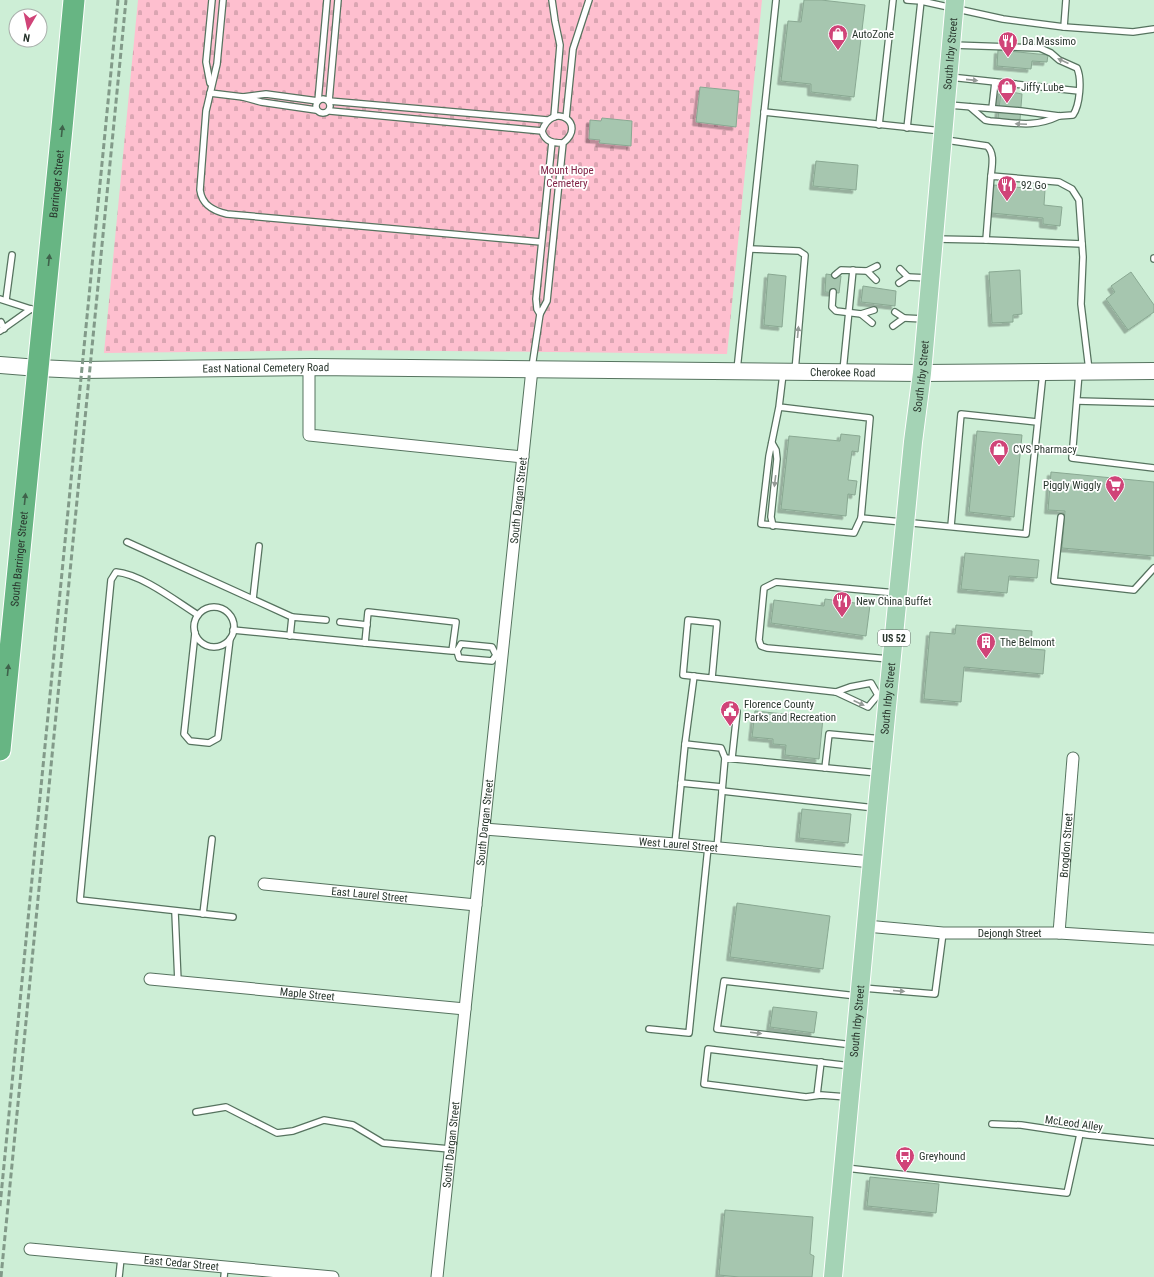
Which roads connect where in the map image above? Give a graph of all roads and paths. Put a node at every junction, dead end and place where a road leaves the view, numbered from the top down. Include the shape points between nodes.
1 (74, 0) edge
2 (212, 0) edge
3 (223, 0) edge
4 (327, 0) edge
5 (338, 0) edge
6 (552, 0) edge
7 (589, 0) edge
8 (776, 0) edge
9 (893, 0) edge
10 (907, 0) edge
11 (1066, 0) edge
12 (921, 1) junction
13 (955, 4) edge
14 (1064, 27) junction
15 (1154, 29) edge
16 (952, 45) junction
17 (949, 77) junction
18 (995, 82) junction
19 (211, 90) junction
20 (1079, 91) junction
21 (243, 97) junction
22 (318, 101) junction
23 (329, 101) junction
24 (946, 105) junction
25 (969, 107) junction
26 (992, 108) junction
27 (316, 110) junction
28 (330, 111) junction
29 (764, 112) junction
30 (1059, 116) junction
31 (554, 117) junction
32 (566, 118) junction
33 (547, 120) junction
34 (879, 125) junction
35 (907, 128) junction
36 (542, 131) junction
37 (944, 136) junction
38 (552, 142) junction
39 (563, 143) junction
40 (991, 176) junction
41 (934, 239) junction
42 (986, 240) junction
43 (541, 242) junction
44 (1082, 244) junction
45 (750, 249) junction
46 (12, 255) dead end
47 (877, 266) dead end
48 (900, 269) dead end
49 (852, 270) junction
50 (867, 271) junction
51 (835, 275) dead end
52 (908, 277) junction
53 (930, 279) junction
54 (876, 280) dead end
55 (899, 283) dead end
56 (833, 292) dead end
57 (3, 300) edge
58 (874, 310) dead end
59 (37, 311) junction
60 (849, 312) junction
61 (895, 312) dead end
62 (540, 314) junction
63 (861, 314) junction
64 (904, 318) junction
65 (926, 319) junction
66 (1, 322) edge
67 (872, 323) dead end
68 (893, 326) dead end
69 (2, 330) edge
70 (0, 365) edge
71 (309, 367) junction
72 (38, 368) junction
73 (532, 369) junction
74 (789, 371) junction
75 (1154, 371) edge
76 (737, 372) junction
77 (843, 372) junction
78 (922, 373) junction
79 (1043, 373) junction
80 (1084, 373) junction
81 (1077, 401) junction
82 (1154, 403) edge
83 (779, 407) junction
84 (1038, 422) junction
85 (772, 443) junction
86 (523, 457) junction
87 (1154, 468) edge
88 (1061, 517) dead end
89 (861, 518) junction
90 (905, 521) junction
91 (773, 526) junction
92 (951, 526) junction
93 (127, 542) dead end
94 (259, 546) dead end
95 (1154, 568) edge
96 (898, 593) junction
97 (253, 599) junction
98 (198, 615) junction
99 (292, 617) junction
100 (326, 620) dead end
101 (340, 622) dead end
102 (367, 625) junction
103 (233, 630) junction
104 (195, 633) junction
105 (290, 636) junction
106 (230, 639) junction
107 (365, 643) junction
108 (454, 651) junction
109 (499, 655) junction
110 (892, 659) junction
111 (694, 676) junction
112 (712, 678) junction
113 (836, 692) junction
114 (883, 696) junction
115 (738, 712) dead end
116 (884, 739) junction
117 (685, 744) junction
118 (0, 750) edge
119 (725, 758) junction
120 (732, 758) junction
121 (1073, 758) dead end
122 (825, 768) junction
123 (881, 773) junction
124 (681, 783) junction
125 (722, 789) junction
126 (877, 808) junction
127 (484, 829) junction
128 (212, 839) dead end
129 (675, 844) junction
130 (713, 847) junction
131 (872, 862) junction
132 (264, 884) dead end
133 (476, 905) junction
134 (175, 912) junction
135 (203, 914) junction
136 (233, 917) dead end
137 (866, 926) junction
138 (1059, 932) junction
139 (943, 934) junction
140 (1154, 939) edge
141 (150, 979) dead end
142 (178, 982) junction
143 (860, 992) junction
144 (465, 1009) junction
145 (650, 1029) dead end
146 (855, 1045) junction
147 (821, 1062) junction
148 (853, 1066) junction
149 (817, 1095) junction
150 (850, 1098) junction
151 (196, 1112) dead end
152 (992, 1124) dead end
153 (1080, 1134) junction
154 (1154, 1142) edge
155 (450, 1150) junction
156 (844, 1168) junction
157 (30, 1249) dead end
158 (121, 1258) junction
159 (224, 1272) edge
160 (119, 1277) edge
161 (333, 1277) edge
162 (437, 1277) edge
163 (833, 1277) edge

59 -> 1 highway, Barringer Street
2 - 19 lane via 206,62
3 - 19 lane via 217,64
4 - 22 lane
5 - 23 lane
6 - 31 lane via 560,45
7 - 32 lane via 573,49
8 - 29 lane
9 - 34 lane
10 - 12 lane
11 - 14 lane
12 - 13 lane
12 - 35 lane
13 - 14 lane via 1003,19
13 - 16 main road, South Irby Street / US 52
14 - 15 lane via 1133,32
16 - 17 main road, South Irby Street / US 52
20 -> 16 lane via 1080,74 1077,68 1040,48
17 -> 18 lane
17 - 24 main road, South Irby Street / US 52
18 - 20 lane
18 - 26 lane
19 - 21 lane
19 - 43 lane via 206,111 200,190 203,201 218,212
20 - 30 lane via 1073,115
21 - 22 lane via 266,94
21 - 27 lane
22 - 23 lane
22 - 27 lane
23 - 28 lane
23 - 33 lane
24 - 25 lane
24 - 37 main road, South Irby Street / US 52
25 - 26 lane
30 -> 25 lane via 1039,124 990,121
26 - 30 lane
27 - 28 lane via 321,113
28 - 36 lane
29 - 34 lane
29 - 45 lane
31 - 32 lane
31 - 33 lane
32 - 39 lane via 571,123 572,133
33 - 36 lane
34 - 35 lane
35 - 37 lane
36 - 38 lane via 547,140
37 - 40 lane via 987,146 992,155
37 - 41 main road, South Irby Street / US 52
38 - 39 lane
38 - 43 lane
39 - 62 lane via 547,301
40 - 42 lane
40 - 44 lane via 1059,182 1072,189 1079,200
41 - 42 lane
41 - 53 main road, South Irby Street / US 52
42 - 44 lane
43 - 62 lane via 536,299
44 - 80 lane
74 -> 45 lane via 805,255 799,251
45 - 76 lane
46 - 57 lane
47 - 50 lane
48 - 52 lane
49 - 50 lane
49 - 51 lane via 842,270
49 - 60 lane
50 - 54 lane
52 - 53 lane
52 - 55 lane
53 - 65 main road, South Irby Street / US 52
56 - 60 lane via 832,307 836,311
57 - 59 lane
58 - 63 lane
59 - 69 lane
59 - 72 highway, Barringer Street
60 - 63 lane
60 - 77 lane
61 - 64 lane
62 - 73 lane
63 - 67 lane
64 - 65 lane
64 - 68 lane
65 - 78 main road, South Irby Street / US 52
66 - 69 lane
70 - 72 street, East National Cemetery Road
71 - 72 street, East National Cemetery Road via 82,370
71 - 73 street, East National Cemetery Road
71 - 86 street via 309,435
118 -> 72 highway, South Barringer Street
73 - 76 street, Cherokee Road
73 - 86 street, South Dargan Street
74 - 76 street, Cherokee Road
74 - 77 street, Cherokee Road
74 - 83 lane
75 - 80 street, Cherokee Road
77 - 78 street, Cherokee Road
78 - 79 street, Cherokee Road
78 - 90 main road, South Irby Street / US 52
79 - 80 street, Cherokee Road
79 - 84 lane
80 - 81 lane
81 - 82 lane
81 - 87 lane via 1072,458
83 - 85 lane
83 - 89 lane via 870,418
84 - 92 lane via 1026,534
84 - 92 lane via 961,414
85 -> 91 lane via 777,459 771,517
85 - 91 lane via 761,524
86 - 109 street, South Dargan Street
88 - 95 lane via 1054,581 1134,590
89 - 90 lane
89 - 91 lane via 854,533
90 - 92 lane
90 - 96 main road, South Irby Street / US 52
93 - 97 lane
94 - 97 lane
96 - 110 main road, South Irby Street / US 52
96 - 110 lane via 776,582 770,584 764,588 759,640 762,646 767,648
97 - 99 lane
98 - 103 lane via 209,608 222,609 231,617
98 - 104 lane
98 - 134 lane via 156,588 125,573 116,572 111,580 80,900
99 - 100 lane
99 - 105 lane
101 - 102 lane
102 - 107 lane
102 - 108 lane via 368,612 456,622
103 - 105 lane
103 - 106 lane
104 - 106 lane via 202,643 214,647
104 - 106 lane via 184,734 190,741 209,743 218,738
105 - 107 lane
107 - 108 lane
108 - 109 lane via 459,658 492,661
108 - 109 lane via 461,644 492,647
109 - 127 street, South Dargan Street
110 - 114 main road, South Irby Street / US 52
111 - 112 lane
111 - 112 lane via 683,674 688,620 717,623
111 - 117 lane
112 - 113 lane
113 - 114 lane via 871,683
113 -> 114 lane via 868,707
114 - 116 main road, South Irby Street / US 52
115 - 120 lane
116 - 122 lane via 828,734
116 - 123 main road, South Irby Street / US 52
117 - 119 lane via 721,748
117 - 124 lane
119 - 120 lane
119 - 125 lane
120 - 122 lane
121 - 138 street, Brogdon Street
122 - 123 lane
123 - 126 main road, South Irby Street / US 52
124 - 125 lane
124 - 129 lane
125 - 126 lane
125 - 130 lane
126 - 131 main road, South Irby Street / US 52
127 - 129 street, West Laurel Street
127 - 133 street, South Dargan Street
128 - 135 lane
129 - 130 street, West Laurel Street
130 - 131 street, West Laurel Street
130 - 145 lane via 689,1033
131 - 137 main road, South Irby Street / US 52
132 - 133 street, East Laurel Street
133 - 144 street, South Dargan Street
134 - 135 lane
134 - 142 lane
135 - 136 lane
137 - 139 street, Dejongh Street
137 - 143 main road, South Irby Street / US 52
138 - 139 street, Dejongh Street
138 - 140 street, Dejongh Street
143 -> 139 lane via 935,994
141 - 142 street, Maple Street
142 - 144 street, Maple Street
143 - 146 main road, South Irby Street / US 52
143 -> 146 lane via 724,981 717,1029
144 - 155 street, South Dargan Street
146 - 148 main road, South Irby Street / US 52
147 - 148 lane
147 - 149 lane
147 - 149 lane via 708,1049 704,1084 806,1097
148 - 150 main road, South Irby Street / US 52
149 - 150 lane
150 - 156 main road, South Irby Street / US 52
151 - 155 lane via 226,1107 277,1133 293,1131 324,1120 354,1125 383,1143
152 - 153 lane, McLeod Alley via 1021,1125
153 - 154 lane, McLeod Alley
153 - 156 lane via 1067,1194
155 - 162 street, South Dargan Street
156 - 163 main road, South Irby Street / US 52
157 - 158 street, East Cedar Street
158 - 159 street, East Cedar Street
158 - 160 lane
159 - 161 street, East Cedar Street

